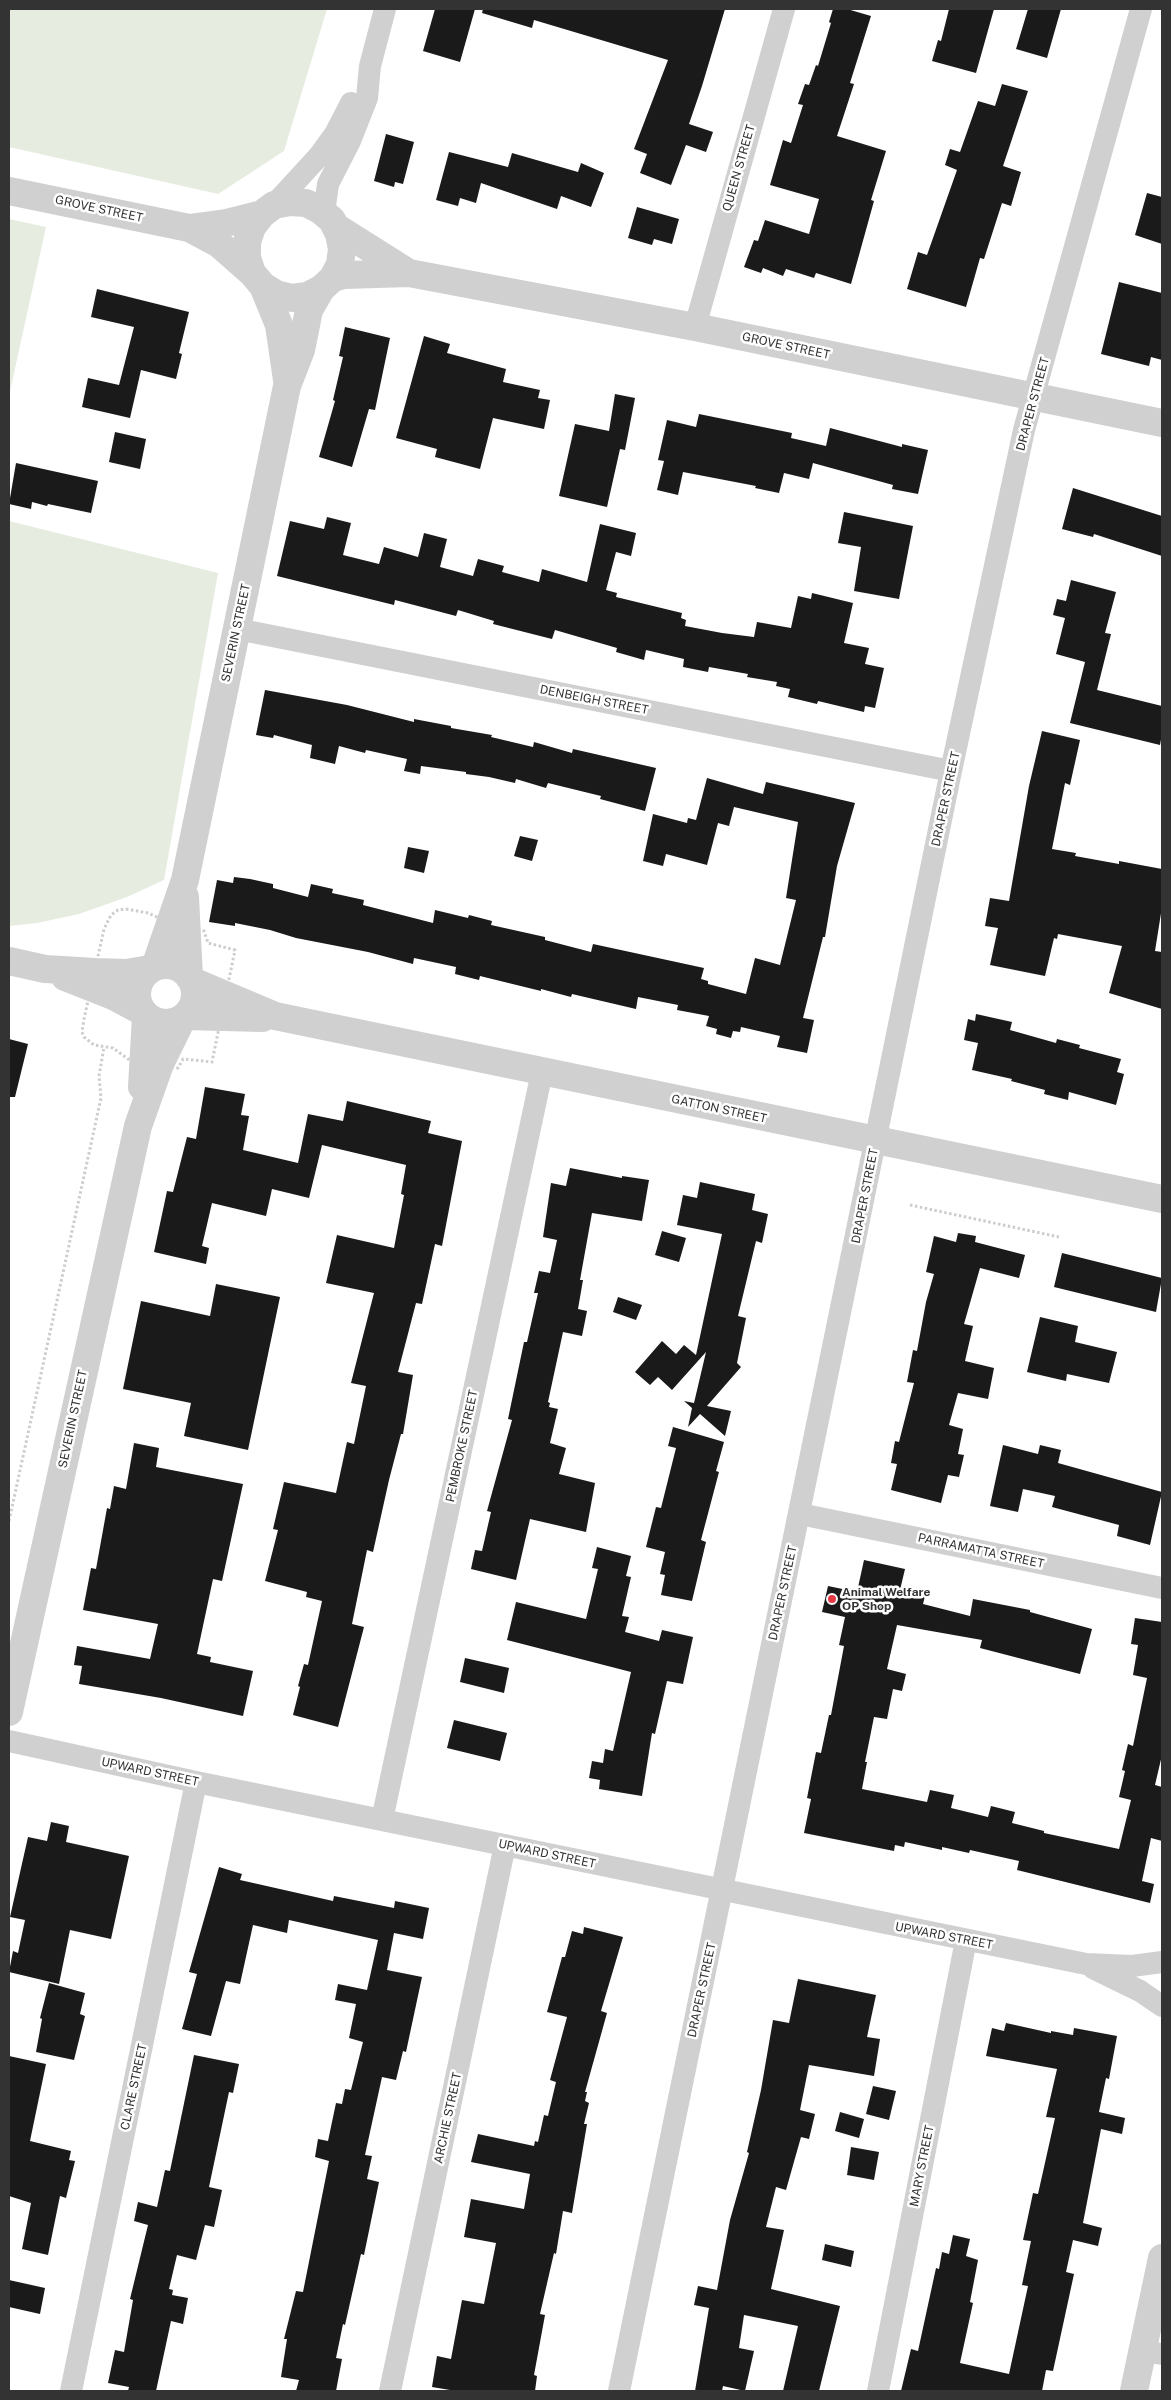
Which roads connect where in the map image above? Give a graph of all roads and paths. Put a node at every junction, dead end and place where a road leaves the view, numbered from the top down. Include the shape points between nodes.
1 (385, 9) edge
2 (784, 9) edge
3 (1142, 9) edge
4 (370, 66) junction
5 (9, 191) edge
6 (268, 210) junction
7 (330, 220) junction
8 (189, 228) junction
9 (409, 273) junction
10 (258, 279) junction
11 (327, 284) junction
12 (695, 327) junction
13 (287, 386) junction
14 (1034, 398) junction
15 (1162, 423) edge
16 (237, 629) junction
17 (951, 770) junction
18 (185, 880) junction
19 (158, 919) dead end
20 (200, 930) dead end
21 (98, 960) dead end
22 (9, 961) edge
23 (153, 968) junction
24 (45, 969) junction
25 (191, 979) junction
26 (230, 983) dead end
27 (90, 999) dead end
28 (144, 1014) junction
29 (276, 1016) junction
30 (184, 1017) junction
31 (220, 1028) dead end
32 (104, 1047) junction
33 (132, 1059) dead end
34 (172, 1067) dead end
35 (542, 1072) junction
36 (138, 1126) junction
37 (876, 1142) junction
38 (1162, 1199) edge
39 (910, 1205) dead end
40 (1059, 1237) dead end
41 (800, 1514) junction
42 (9, 1522) edge
43 (1162, 1588) edge
44 (9, 1712) edge
45 (9, 1741) edge
46 (196, 1782) junction
47 (382, 1820) junction
48 (505, 1845) junction
49 (722, 1891) junction
50 (966, 1940) junction
51 (1162, 1962) edge
52 (1086, 1964) junction
53 (1162, 2006) edge
54 (1162, 2258) edge
55 (1153, 2352) edge
56 (71, 2391) edge
57 (390, 2391) edge
58 (619, 2391) edge
59 (878, 2391) edge
60 (1134, 2391) edge

1 - 4 street
2 - 12 street, QUEEN STREET
3 - 14 street, DRAPER STREET
4 - 6 street via 335,134 310,167
4 - 7 street via 367,98 328,184
5 - 8 street, GROVE STREET
6 - 7 street via 290,202 306,203
6 - 8 street, GROVE STREET via 226,223
6 - 10 street via 252,227 247,242 247,258
7 - 9 street, GROVE STREET
7 - 11 street via 342,249 340,264
8 - 10 street, GROVE STREET via 220,244
9 - 11 street, GROVE STREET via 344,275
9 - 12 street, GROVE STREET
10 - 11 street via 276,294 292,298 307,296
10 - 13 street, SEVERIN STREET via 284,347
11 - 13 street, SEVERIN STREET via 310,310 301,350
12 - 14 street, GROVE STREET
13 - 16 street, SEVERIN STREET
14 - 15 street, GROVE STREET
14 - 17 street, DRAPER STREET via 1024,430
16 - 17 street, DENBEIGH STREET
16 - 18 street, SEVERIN STREET
17 - 37 street, DRAPER STREET
18 - 23 street, SEVERIN STREET
18 - 25 street, SEVERIN STREET
19 - 21 path via 139,910 118,910 107,921
20 - 26 path via 206,933 210,944 235,950
22 - 24 street
23 - 24 street via 126,973
23 - 25 street via 174,966
23 - 28 street via 143,975 137,988 137,998
24 - 28 street via 113,996
25 - 29 street, GATTON STREET
25 - 30 street via 194,1000
27 - 32 path via 83,1034 91,1044
28 - 30 street via 164,1023
28 - 36 street, SEVERIN STREET
29 - 30 street, GATTON STREET
29 - 35 street, GATTON STREET
30 - 36 street, SEVERIN STREET via 160,1064
31 - 34 path via 212,1062 183,1059 178,1068
32 - 33 path via 113,1048
32 - 42 path via 99,1076 101,1098
35 - 37 street, GATTON STREET
35 - 47 street, PEMBROKE STREET
36 - 44 street, SEVERIN STREET
37 - 38 street, GATTON STREET
37 - 41 street, DRAPER STREET
39 - 40 path
41 - 43 street, PARRAMATTA STREET
41 - 49 street, DRAPER STREET
45 - 46 street, UPWARD STREET
46 - 47 street, UPWARD STREET
46 - 56 street, CLARE STREET
47 - 48 street, UPWARD STREET
48 - 49 street, UPWARD STREET
48 - 57 street, ARCHIE STREET
49 - 50 street, UPWARD STREET
49 - 58 street, DRAPER STREET
50 - 52 street, UPWARD STREET
50 - 59 street, MARY STREET
51 - 52 street, UPWARD STREET via 1132,1966
52 - 53 street, UPWARD STREET via 1126,1983
54 - 55 street
55 - 60 street

